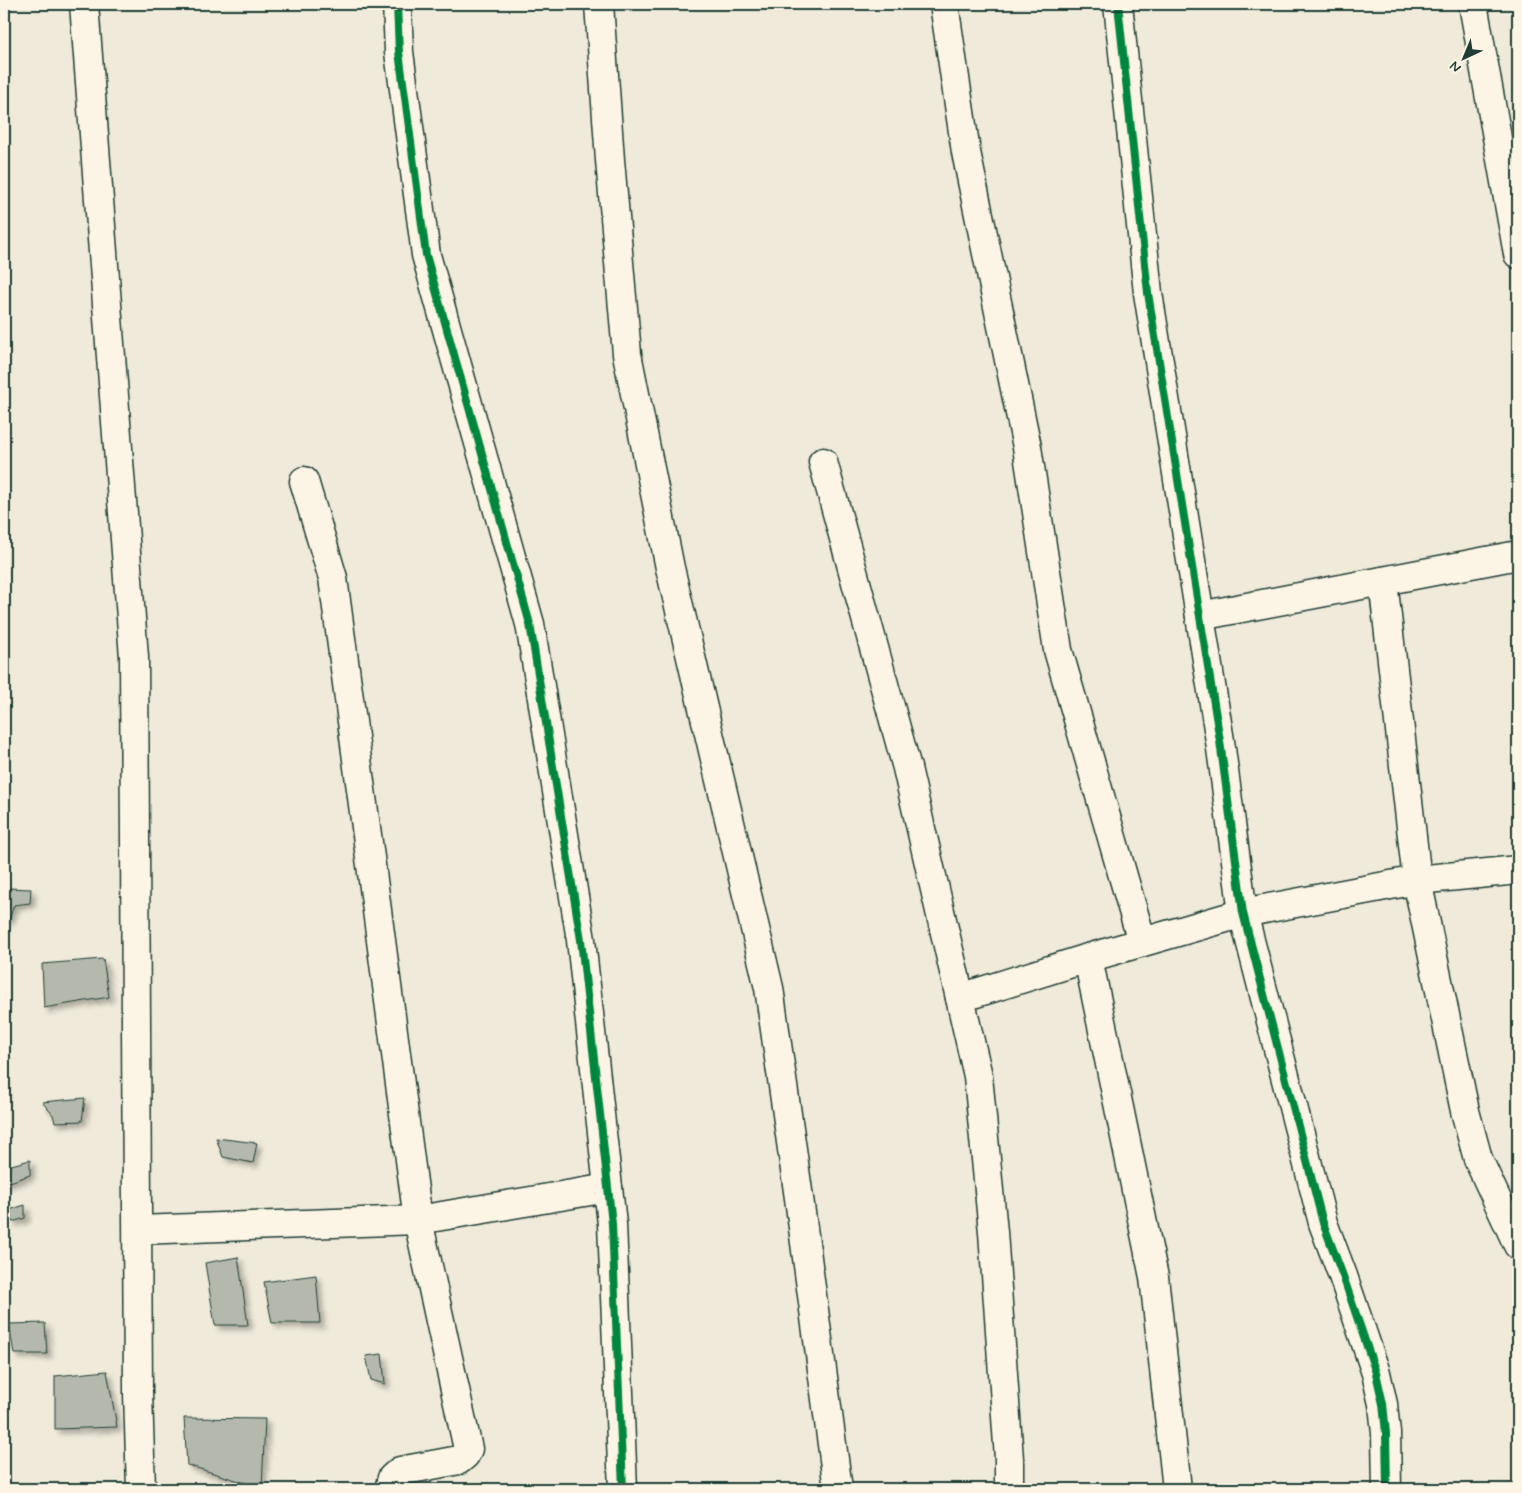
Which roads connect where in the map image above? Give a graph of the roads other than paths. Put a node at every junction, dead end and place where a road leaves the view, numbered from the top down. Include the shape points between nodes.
1 (84, 4) edge
2 (396, 4) edge
3 (598, 4) edge
4 (944, 4) edge
5 (1118, 4) edge
6 (1473, 4) edge
7 (1518, 254) edge
8 (823, 462) dead end
9 (304, 481) dead end
10 (1518, 555) edge
11 (1383, 581) junction
12 (1200, 616) junction
13 (1518, 870) edge
14 (1417, 880) junction
15 (1243, 913) junction
16 (1142, 942) junction
17 (1088, 958) junction
18 (960, 998) junction
19 (608, 1188) junction
20 (418, 1220) junction
21 (138, 1230) junction
22 (1518, 1244) edge
23 (142, 1489) edge
24 (389, 1489) edge
25 (623, 1489) edge
26 (838, 1489) edge
27 (1009, 1489) edge
28 (1177, 1489) edge
29 (1387, 1489) edge

1 - 21 street via 134,656
2 - 19 street via 399,52 426,255 530,624 581,940
3 - 26 street via 627,354 670,568 769,988
4 - 16 street via 966,152 1027,447 1058,650
5 - 12 street via 1148,293
6 - 7 street
8 - 18 street via 907,768
9 - 20 street via 333,578
10 - 11 street
11 - 12 street
11 - 14 street
12 - 15 street
13 - 14 street
14 - 15 street
14 - 22 street via 1478,1159
15 - 16 street
15 - 29 street via 1323,1223 1376,1373 1386,1433
16 - 17 street
17 - 18 street
17 - 28 street via 1154,1277
18 - 27 street via 978,1076 993,1242
19 - 20 street
19 - 25 street
20 - 21 street
20 - 24 street via 468,1449 459,1460 400,1471 392,1478
21 - 23 street via 138,1393

